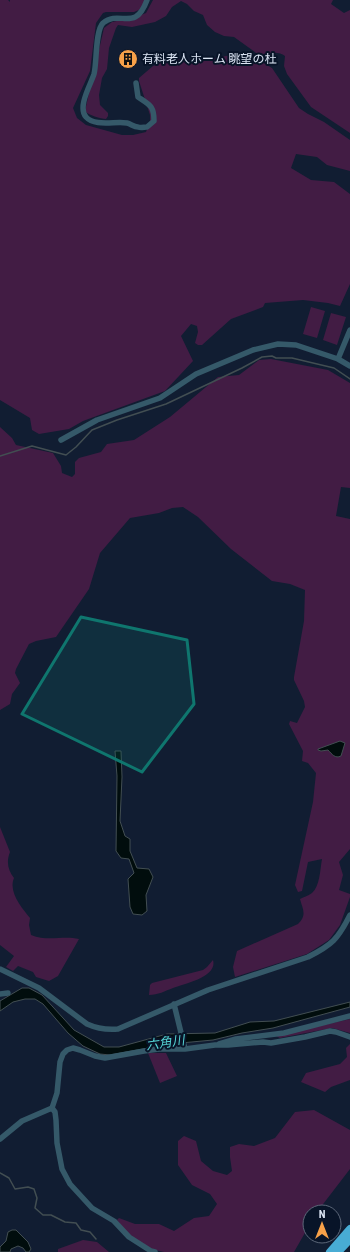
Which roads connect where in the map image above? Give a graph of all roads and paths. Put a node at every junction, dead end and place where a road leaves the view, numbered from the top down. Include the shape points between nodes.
1 (147, 0) edge
2 (136, 82) dead end
3 (350, 330) edge
4 (338, 359) junction
5 (350, 366) edge
6 (61, 440) dead end
7 (350, 915) edge
8 (0, 969) edge
9 (8, 992) dead end
10 (0, 994) edge
11 (174, 1004) junction
12 (350, 1016) edge
13 (350, 1037) edge
14 (215, 1045) junction
15 (185, 1047) junction
16 (52, 1108) junction
17 (0, 1139) edge
18 (350, 1228) edge
19 (350, 1239) edge
20 (155, 1252) edge
21 (330, 1252) edge
22 (338, 1252) edge

1 - 2 street via 139,15 133,18 112,19 103,23 100,28 94,72 84,101 85,116 91,121 147,127 154,121 154,111 138,97
3 - 4 street
4 - 5 street
4 - 6 street via 296,345 278,344 253,350 196,374 160,398 97,420
7 - 11 street via 335,940 315,954
8 - 11 street via 39,988 78,1018 96,1028 118,1029
9 - 10 street
11 - 15 street
12 - 14 street via 284,1033 236,1038
13 - 14 street via 330,1031 271,1043
14 - 15 street
15 - 16 street via 105,1058 73,1048 67,1050 60,1062 57,1093
16 - 17 street via 22,1121
16 - 20 street via 55,1112 62,1169 70,1184 92,1208 114,1221 129,1237
18 - 21 highway
19 - 22 highway

